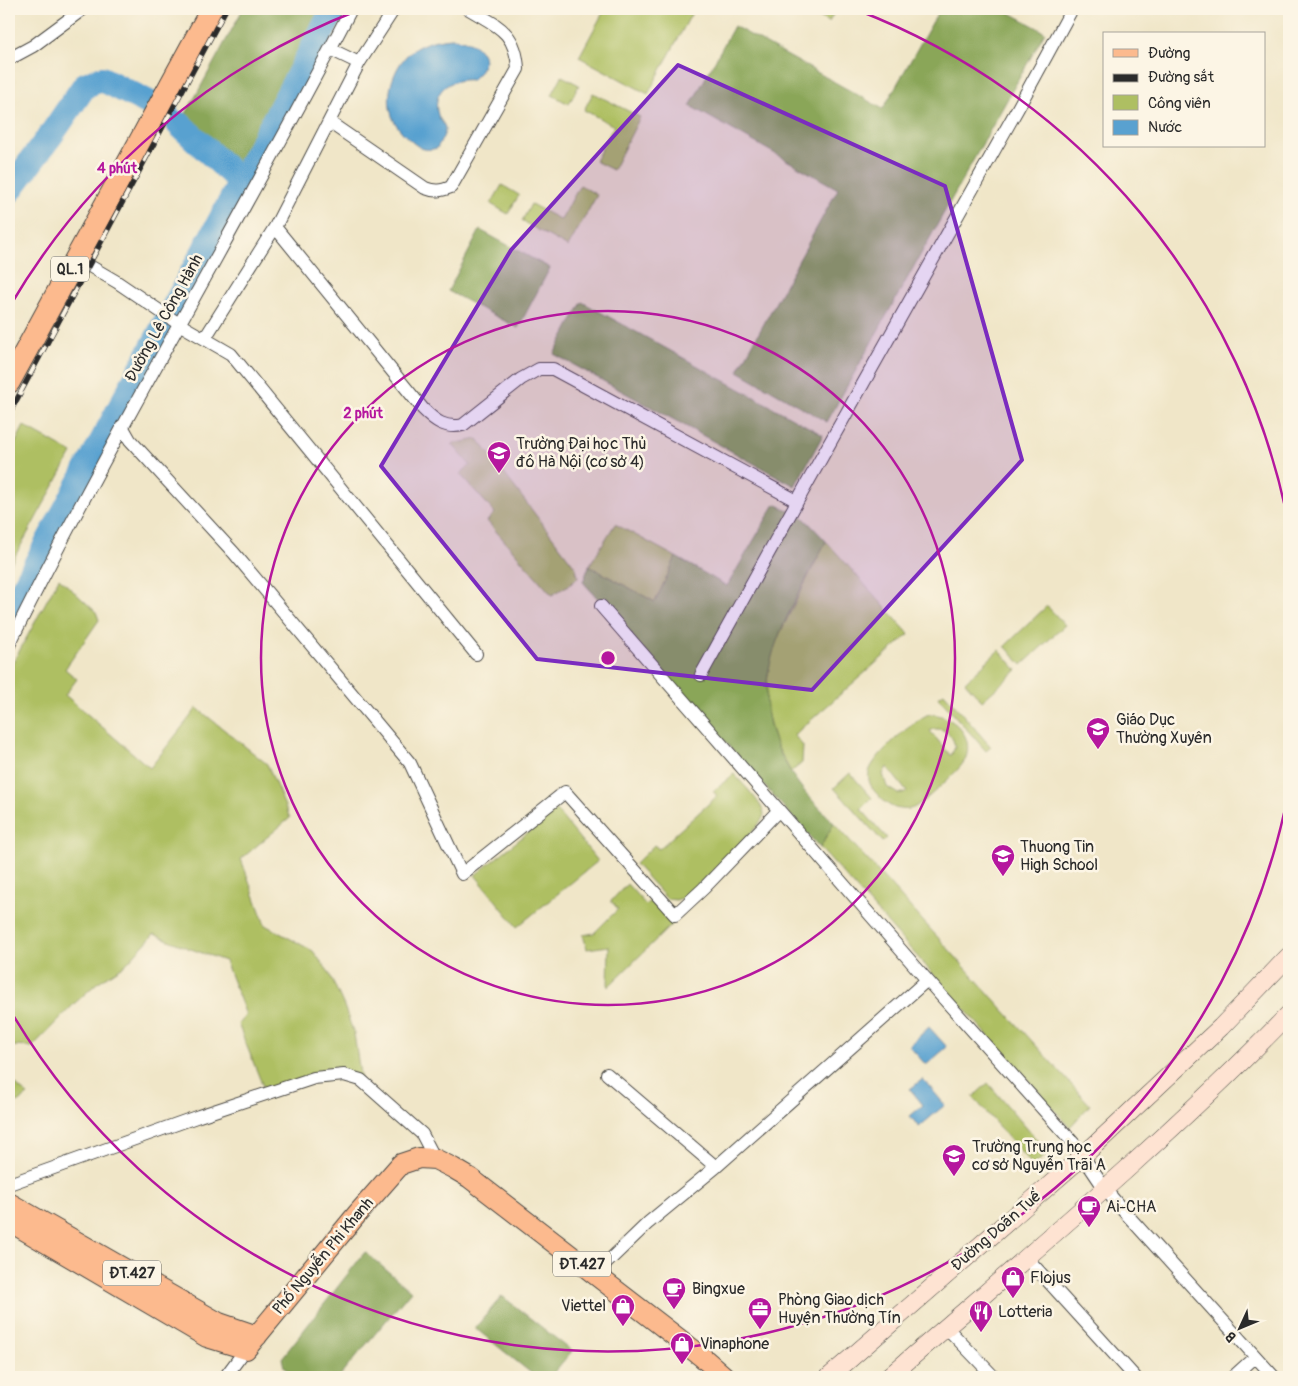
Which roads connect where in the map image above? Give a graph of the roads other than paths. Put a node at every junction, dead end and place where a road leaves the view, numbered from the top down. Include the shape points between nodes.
1 (82, 9) edge
2 (212, 9) edge
3 (351, 9) edge
4 (394, 9) edge
5 (468, 9) edge
6 (1072, 9) edge
7 (330, 48) junction
8 (9, 59) edge
9 (359, 63) junction
10 (329, 122) junction
11 (274, 227) junction
12 (76, 258) junction
13 (175, 322) junction
14 (205, 338) junction
15 (14, 359) edge
16 (9, 382) edge
17 (122, 426) junction
18 (797, 501) junction
19 (601, 606) dead end
20 (9, 645) edge
21 (476, 654) dead end
22 (701, 675) dead end
23 (778, 810) junction
24 (1289, 956) edge
25 (926, 980) junction
26 (1289, 1014) edge
27 (607, 1074) dead end
28 (1083, 1156) junction
29 (435, 1159) junction
30 (716, 1167) junction
31 (9, 1184) edge
32 (1105, 1189) junction
33 (9, 1204) edge
34 (9, 1221) edge
35 (1026, 1258) junction
36 (595, 1274) junction
37 (946, 1327) junction
38 (252, 1343) junction
39 (1255, 1357) junction
40 (225, 1377) edge
41 (725, 1377) edge
42 (829, 1377) edge
43 (889, 1377) edge
44 (994, 1377) edge
45 (1135, 1377) edge
46 (1234, 1377) edge
47 (1274, 1377) edge

1 - 8 street via 33,46
2 - 12 highway, QL.1
3 - 7 street, Đường Lê Công Hành
4 - 9 street
5 - 10 street via 505,30 518,56 518,69 451,187 433,191 425,188
6 - 18 street
7 - 9 street
7 - 13 street, Đường Lê Công Hành via 248,200
9 - 10 street
10 - 11 street
11 - 14 street
11 - 18 street via 434,421 454,427 463,424 521,378 539,369 553,369
12 - 13 street
12 - 15 highway, QL.1
13 - 14 street
13 - 17 street, Đường Lê Công Hành
14 - 21 street via 231,354
15 - 16 highway, QL.1
17 - 20 street, Đường Lê Công Hành
17 - 23 street via 130,440 234,553 410,763 462,874 565,792 675,915
18 - 22 street
19 - 23 street
23 - 25 street
24 - 28 street, Đường Doãn Tuế via 1221,1027
25 - 28 street
25 - 30 street
26 - 32 street via 1250,1055
27 - 30 street
28 - 32 street
28 - 42 street, Đường Doãn Tuế
29 - 31 street via 422,1134 361,1080 344,1075 298,1083
29 - 36 main road, ĐT.427 via 470,1178
29 - 38 main road, Phố Nguyễn Phi Khanh via 418,1158 401,1164
30 - 36 street via 648,1223
32 - 35 street
32 - 39 street
33 - 38 main road, ĐT.427
34 - 38 main road, ĐT.427 via 207,1337
35 - 37 street
35 - 45 street
36 - 41 main road, ĐT.427
37 - 43 street
37 - 44 street
38 - 40 street, Phố Nguyễn Phi Khanh
39 - 46 street
39 - 47 street

